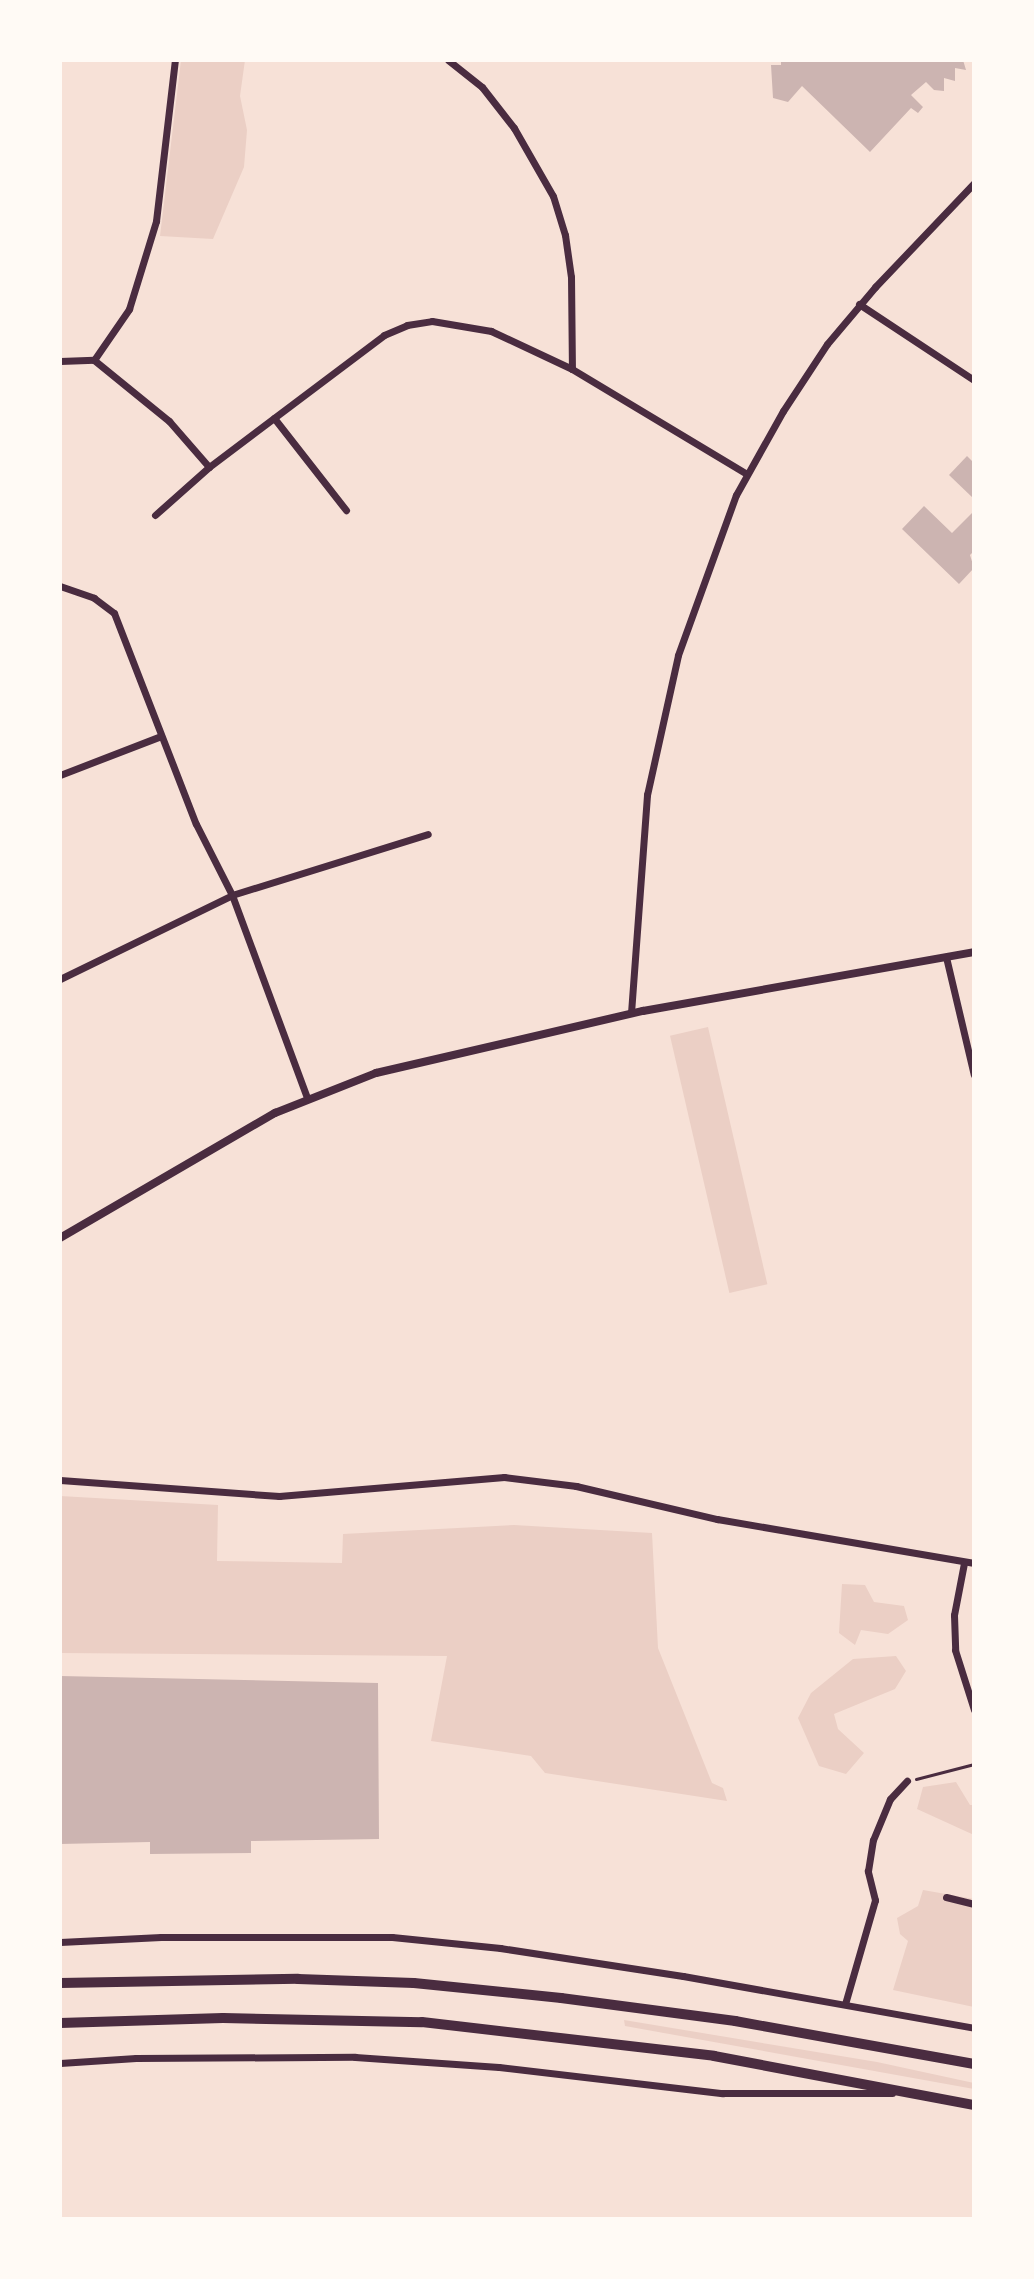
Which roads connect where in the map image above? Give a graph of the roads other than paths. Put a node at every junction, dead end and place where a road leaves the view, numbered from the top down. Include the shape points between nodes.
1 (175, 60) edge
2 (448, 60) edge
3 (974, 183) edge
4 (859, 304) junction
5 (94, 360) junction
6 (60, 361) edge
7 (572, 369) junction
8 (974, 380) edge
9 (274, 418) junction
10 (209, 467) junction
11 (747, 474) junction
12 (346, 510) dead end
13 (155, 515) dead end
14 (60, 586) edge
15 (161, 736) junction
16 (60, 775) edge
17 (428, 834) dead end
18 (232, 895) junction
19 (974, 952) edge
20 (946, 957) junction
21 (60, 979) edge
22 (631, 1013) junction
23 (974, 1075) edge
24 (307, 1098) junction
25 (60, 1238) edge
26 (60, 1480) edge
27 (964, 1563) junction
28 (974, 1563) edge
29 (974, 1710) edge
30 (907, 1781) road end
31 (946, 1897) dead end
32 (974, 1904) edge
33 (60, 1942) edge
34 (60, 1983) edge
35 (845, 2004) junction
36 (60, 2023) edge
37 (974, 2028) edge
38 (60, 2063) edge
39 (974, 2064) edge
40 (916, 2093) junction
41 (974, 2105) edge

1 - 5 street via 156,221 129,309
2 - 7 street via 482,87 514,128 553,196 571,277
3 - 4 street
4 - 8 street
4 - 11 street via 810,371
5 - 6 street
5 - 10 street via 169,421
7 - 9 street via 465,324 407,325 384,335
7 - 11 street
9 - 10 street
9 - 12 street
10 - 13 street
11 - 22 street via 678,655 647,795
14 - 15 street via 94,598 114,613
15 - 16 street
15 - 18 street
17 - 18 street
18 - 21 street
18 - 24 street
19 - 20 street
20 - 22 street
20 - 23 street
22 - 24 street via 424,1059
24 - 25 street
26 - 27 street via 279,1496 504,1477 576,1486 717,1519
27 - 28 street
27 - 29 street via 954,1615 955,1650
30 - 35 street via 890,1799 873,1840 868,1871 875,1900
31 - 32 street
33 - 35 street via 392,1937 514,1950
34 - 39 main road via 298,1979 440,1985 735,2021
35 - 37 street
36 - 40 main road via 223,2018 422,2022 714,2056
38 - 40 street via 355,2057 499,2067 722,2093
40 - 41 main road

